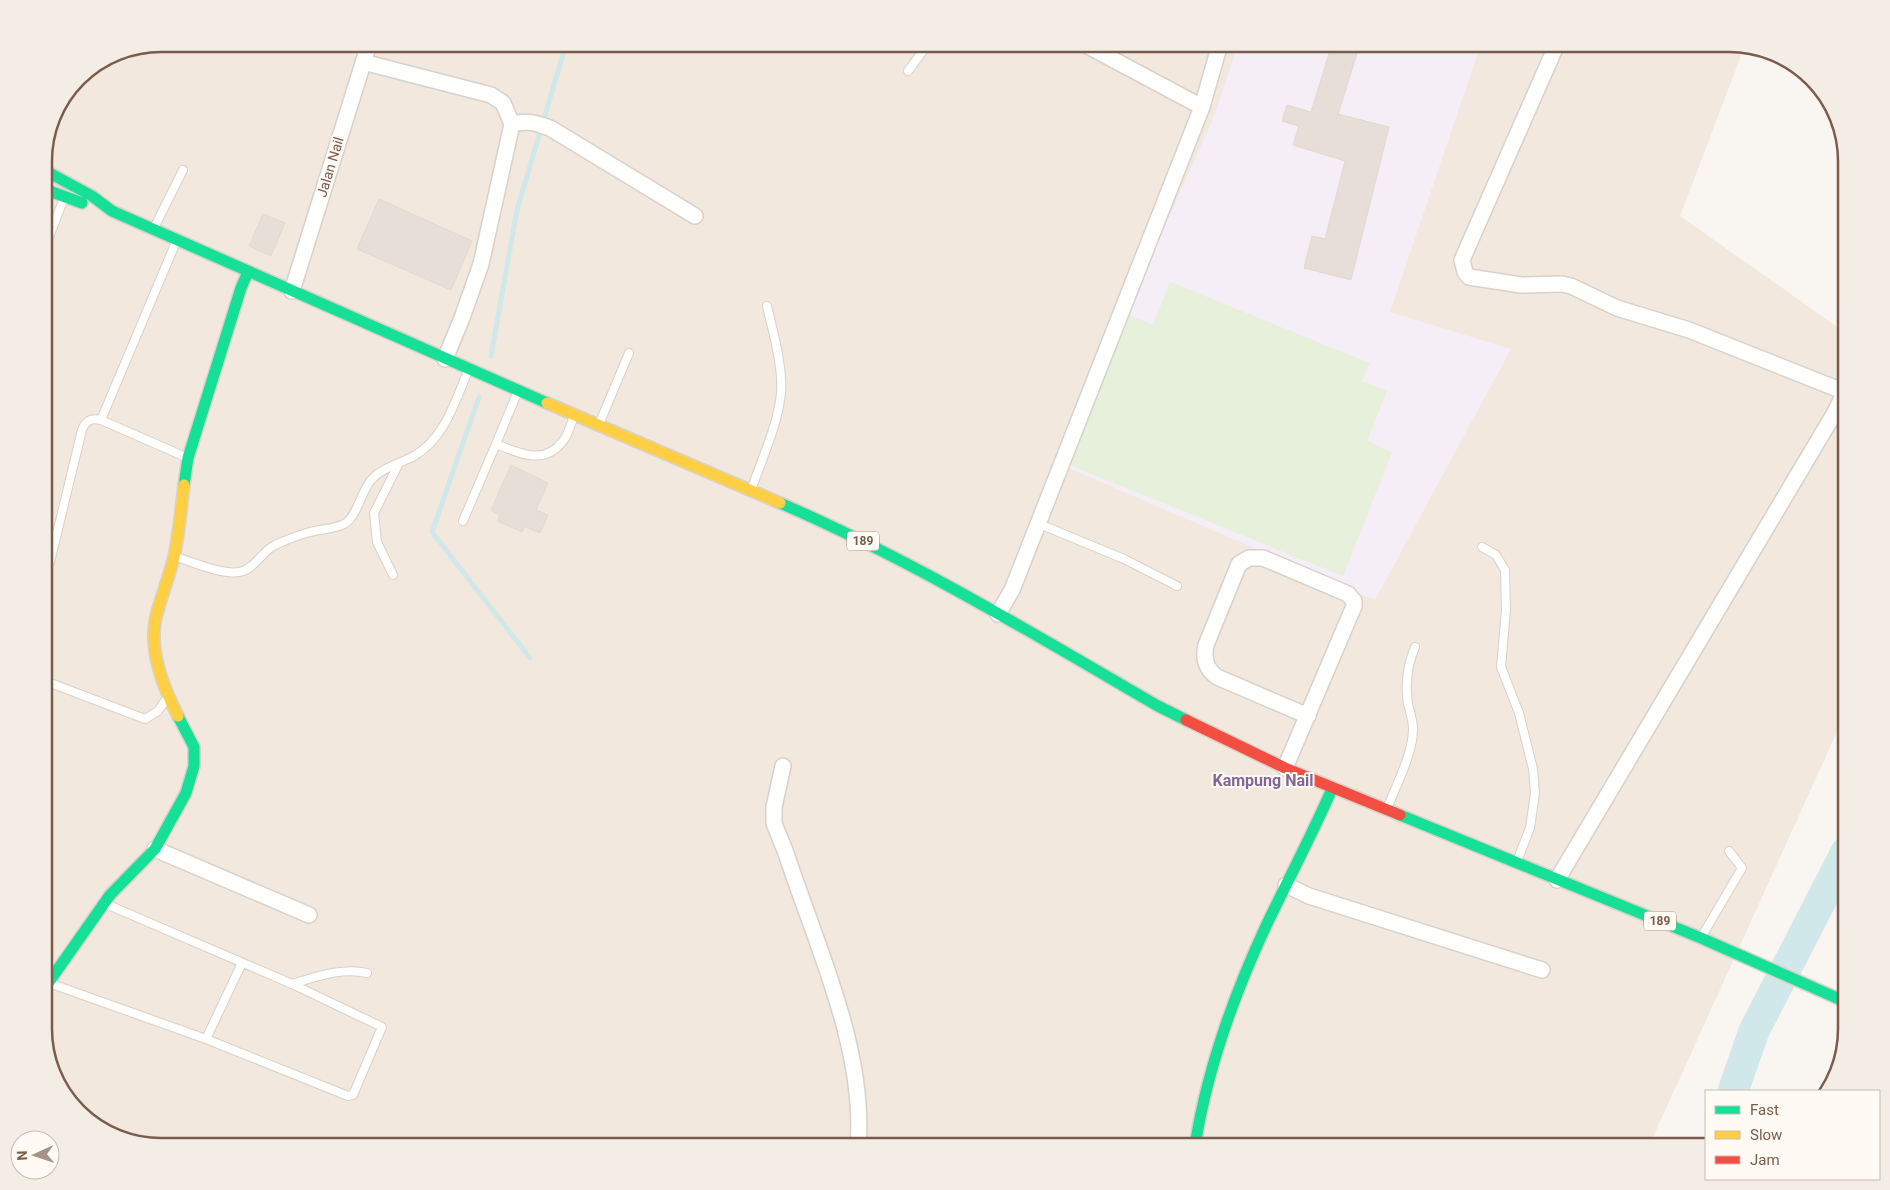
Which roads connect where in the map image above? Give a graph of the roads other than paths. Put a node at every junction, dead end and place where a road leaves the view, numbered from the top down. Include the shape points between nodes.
1 (366, 52) edge
2 (922, 52) edge
3 (1099, 52) edge
4 (1218, 52) edge
5 (1553, 52) edge
6 (363, 62) junction
7 (908, 71) dead end
8 (1202, 107) junction
9 (512, 124) junction
10 (184, 170) dead end
11 (53, 175) edge
12 (53, 193) edge
13 (64, 198) junction
14 (112, 211) junction
15 (695, 216) dead end
16 (53, 227) edge
17 (154, 230) junction
18 (177, 240) junction
19 (248, 272) junction
20 (292, 291) junction
21 (767, 306) dead end
22 (629, 353) dead end
23 (445, 358) junction
24 (469, 369) junction
25 (1838, 388) edge
26 (518, 390) junction
27 (1838, 406) edge
28 (575, 414) junction
29 (101, 420) junction
30 (599, 425) junction
31 (496, 444) junction
32 (188, 458) junction
33 (399, 463) junction
34 (751, 490) junction
35 (463, 521) dead end
36 (1037, 523) junction
37 (1482, 547) dead end
38 (53, 550) edge
39 (174, 557) junction
40 (393, 575) dead end
41 (1177, 586) dead end
42 (998, 614) junction
43 (1415, 647) dead end
44 (53, 684) dead end
45 (168, 696) junction
46 (1308, 716) junction
47 (783, 766) dead end
48 (1285, 768) junction
49 (1332, 789) junction
50 (1386, 811) junction
51 (155, 849) junction
52 (1729, 851) dead end
53 (1516, 863) junction
54 (1557, 880) junction
55 (1286, 885) junction
56 (104, 904) junction
57 (309, 915) dead end
58 (1701, 938) junction
59 (242, 962) junction
60 (1542, 970) dead end
61 (367, 972) dead end
62 (53, 976) edge
63 (292, 984) junction
64 (53, 988) edge
65 (1838, 998) edge
66 (206, 1039) junction
67 (858, 1138) edge
68 (1196, 1138) edge

1 - 6 street, Jalan Nail
2 - 7 lane
3 - 8 street
4 - 8 street
5 - 25 street via 1462,260 1465,272 1469,276 1513,284 1572,286 1617,308 1689,330
6 - 9 street via 491,95 503,103
6 - 20 street, Jalan Nail
8 - 36 street
9 - 15 street via 523,121 550,128
9 - 23 street via 481,264
10 - 17 lane
11 - 14 main road, 189
12 - 13 main road, 189
13 - 14 main road, 189
13 - 16 lane
14 - 17 main road, 189
17 - 18 main road, 189
18 - 19 main road, 189
18 - 29 lane
19 - 20 main road, 189
19 - 32 main road
20 - 23 main road, 189
21 - 34 lane via 777,347 781,392 777,415
22 - 30 lane
23 - 24 main road, 189
24 - 26 main road, 189
24 - 33 lane via 445,423 430,443
26 - 28 main road, 189
26 - 31 lane
27 - 54 street
28 - 30 main road, 189
28 - 31 lane via 564,440 550,453 534,456
29 - 32 lane
29 - 38 lane via 88,420 82,430
30 - 34 main road, 189
31 - 35 lane
32 - 39 main road
33 - 39 lane via 373,477 362,493 356,511 345,524 308,532 272,546 241,572 224,571
33 - 40 lane via 374,513 377,542
34 - 42 main road, 189 via 880,549
36 - 41 lane via 1124,559
36 - 42 street via 1012,590
37 - 53 lane via 1496,555 1505,570 1506,610 1501,667 1520,713 1533,769 1535,793 1530,828
39 - 45 main road via 154,634 158,671
42 - 48 main road, 189 via 1158,706
43 - 50 lane via 1406,680 1413,727 1411,740
44 - 45 lane via 145,719 158,711
45 - 51 main road via 194,747 194,766 186,793
46 - 46 street via 1354,601 1348,594 1263,558 1250,558 1239,564 1206,645 1206,663 1216,677
46 - 48 street
47 - 67 street via 774,823 844,1025 858,1106
48 - 49 main road, 189
49 - 50 main road, 189
49 - 55 main road
50 - 53 main road, 189
51 - 56 main road
51 - 57 street
52 - 58 lane via 1742,868
53 - 54 main road, 189
54 - 58 main road, 189
55 - 60 street via 1309,896
55 - 68 main road via 1247,968 1216,1054
56 - 59 lane
56 - 62 main road
58 - 65 main road, 189
59 - 63 lane
59 - 66 lane
61 - 63 lane via 338,972
63 - 66 lane via 382,1027 351,1096
64 - 66 lane

